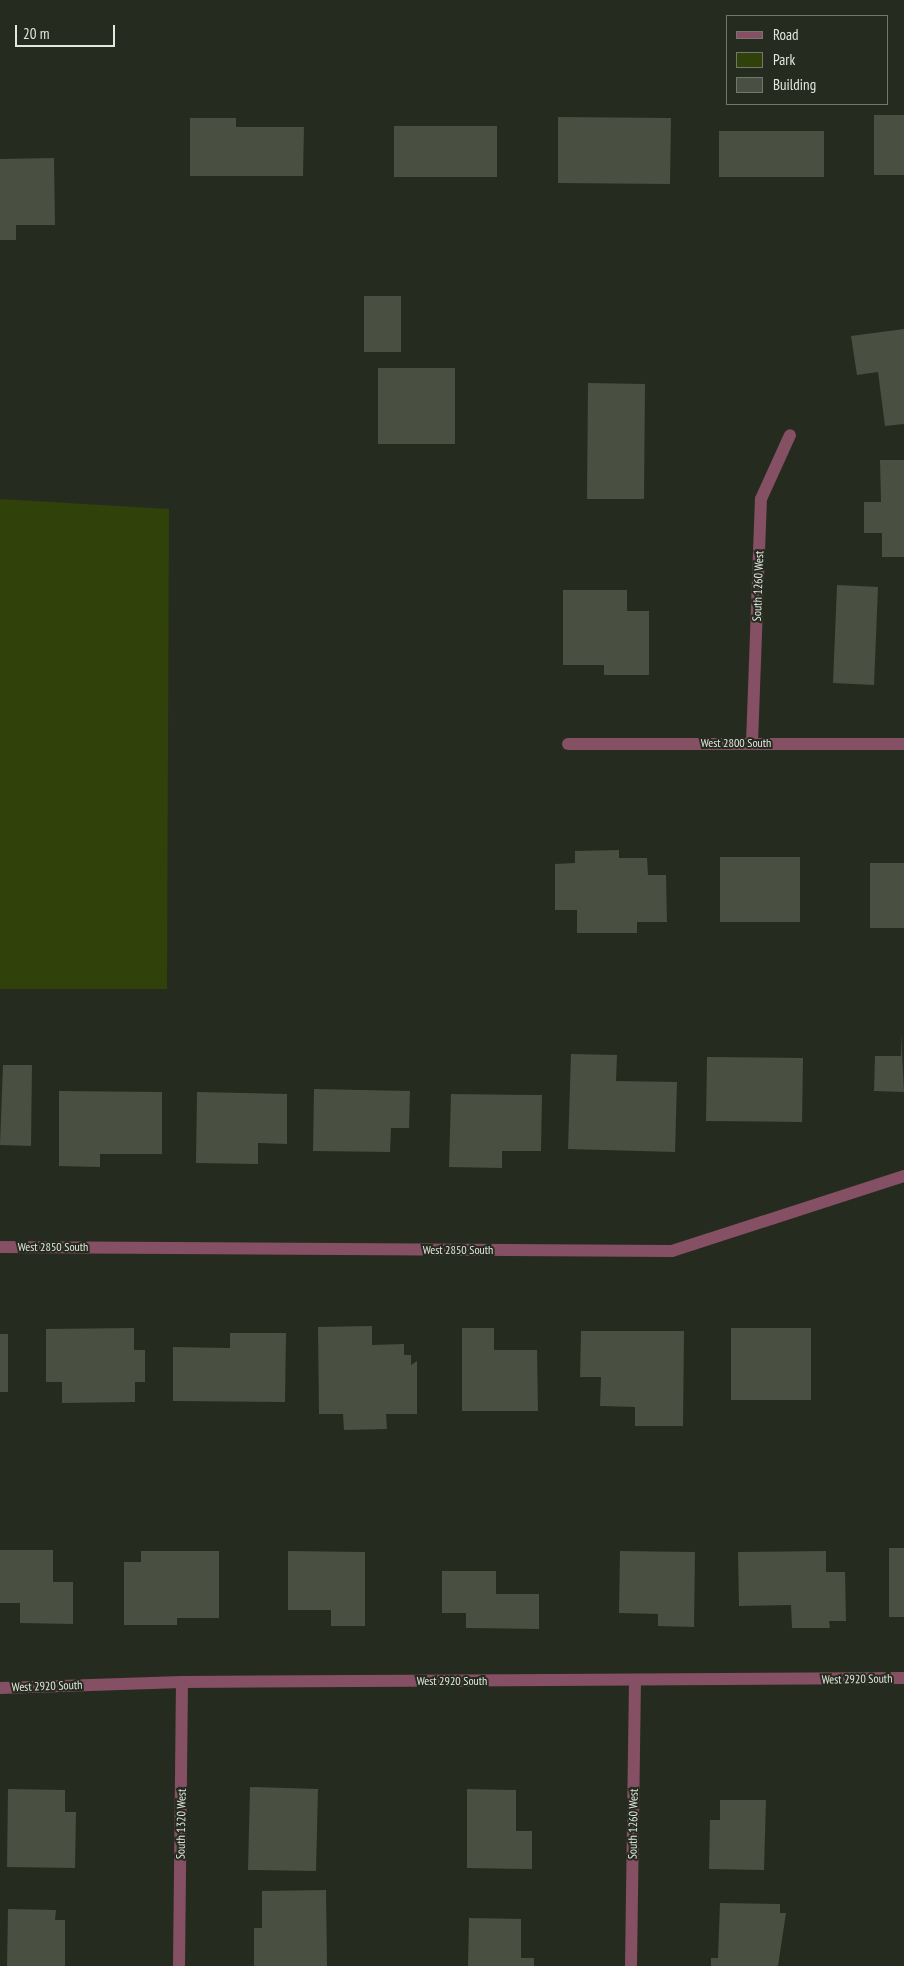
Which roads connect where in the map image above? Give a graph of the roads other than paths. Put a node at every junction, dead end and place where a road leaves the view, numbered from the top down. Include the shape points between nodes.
1 (790, 435) dead end
2 (752, 743) junction
3 (568, 744) dead end
4 (904, 744) edge
5 (904, 1176) edge
6 (0, 1247) edge
7 (904, 1678) edge
8 (635, 1681) junction
9 (182, 1682) junction
10 (0, 1688) edge
11 (179, 1966) edge
12 (631, 1966) edge

1 - 2 street, South 1260 West via 761,499
2 - 3 street, West 2800 South
2 - 4 street, West 2800 South
5 - 6 street, West 2850 South via 672,1251
7 - 8 street, West 2920 South
8 - 9 street, West 2920 South
8 - 12 street, South 1260 West
9 - 10 street, West 2920 South
9 - 11 street, South 1320 West

